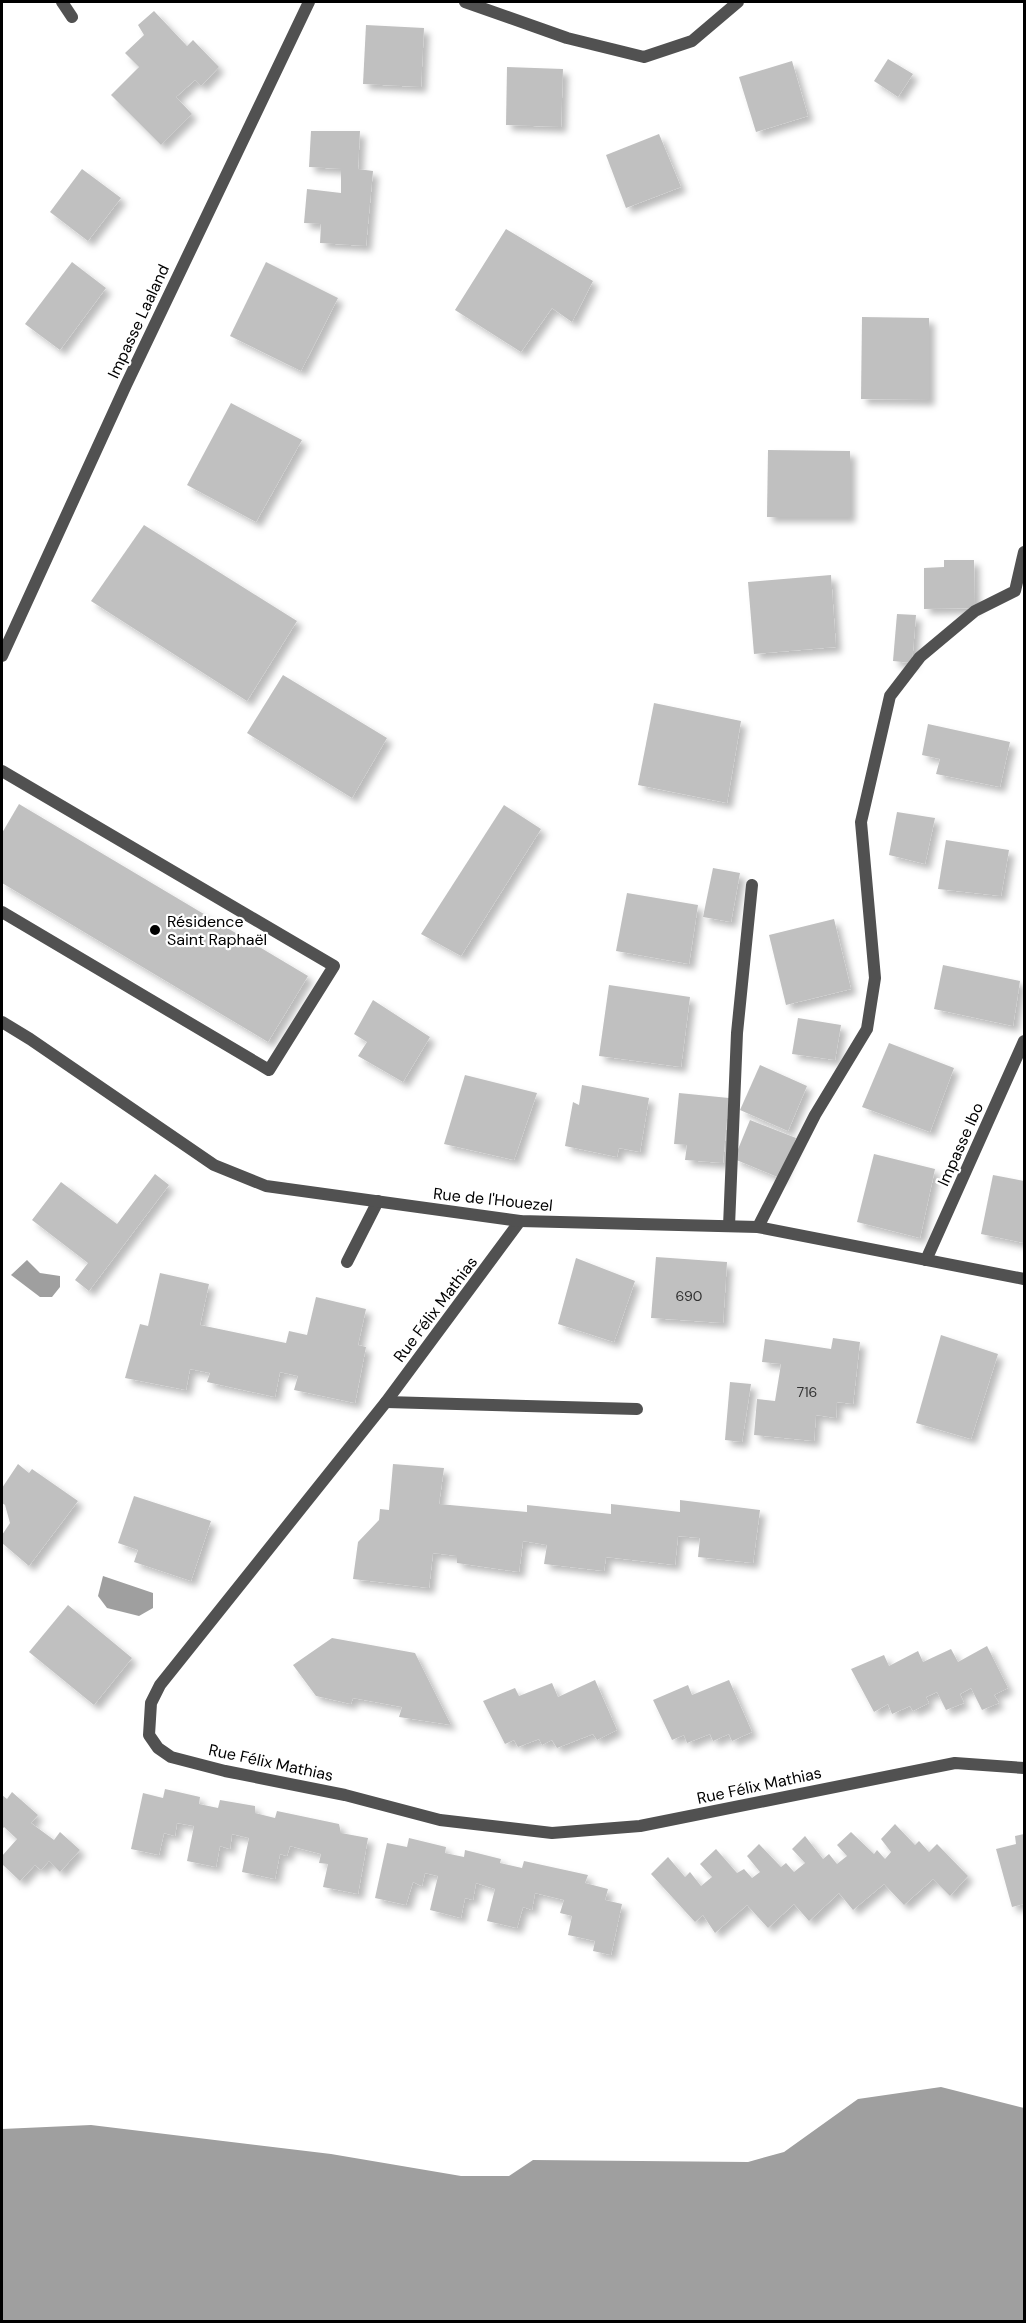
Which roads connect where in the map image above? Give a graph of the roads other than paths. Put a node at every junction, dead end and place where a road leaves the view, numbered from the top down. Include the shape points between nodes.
1 (62, 2) edge
2 (309, 2) edge
3 (465, 2) edge
4 (738, 2) edge
5 (72, 17) dead end
6 (1024, 552) edge
7 (2, 656) edge
8 (2, 771) edge
9 (752, 885) dead end
10 (2, 912) edge
11 (2, 1022) edge
12 (1024, 1041) edge
13 (378, 1201) junction
14 (520, 1221) junction
15 (729, 1226) junction
16 (758, 1227) junction
17 (926, 1260) junction
18 (347, 1262) dead end
19 (1024, 1279) edge
20 (386, 1402) junction
21 (637, 1409) dead end
22 (1024, 1768) edge

1 - 5 street
2 - 7 street, Impasse Laaland
3 - 4 street via 567,38 644,57 692,41
6 - 16 street via 1015,591 975,611 920,657 890,696 861,822 875,978 867,1029 815,1115
8 - 10 street via 334,966 269,1070
9 - 15 street via 737,1033
11 - 13 street, Rue de l'Houezel via 214,1165 266,1186
12 - 17 street, Impasse Ibo
13 - 14 street, Rue de l'Houezel
13 - 18 street
14 - 15 street, Rue de l'Houezel
14 - 20 street, Rue Félix Mathias
15 - 16 street, Rue de l'Houezel
16 - 17 street, Rue de l'Houezel
17 - 19 street, Rue de l'Houezel
20 - 21 street
20 - 22 street, Rue Félix Mathias via 160,1684 148,1720 149,1735 158,1748 171,1756 225,1771 345,1795 440,1820 552,1833 640,1826 956,1763

